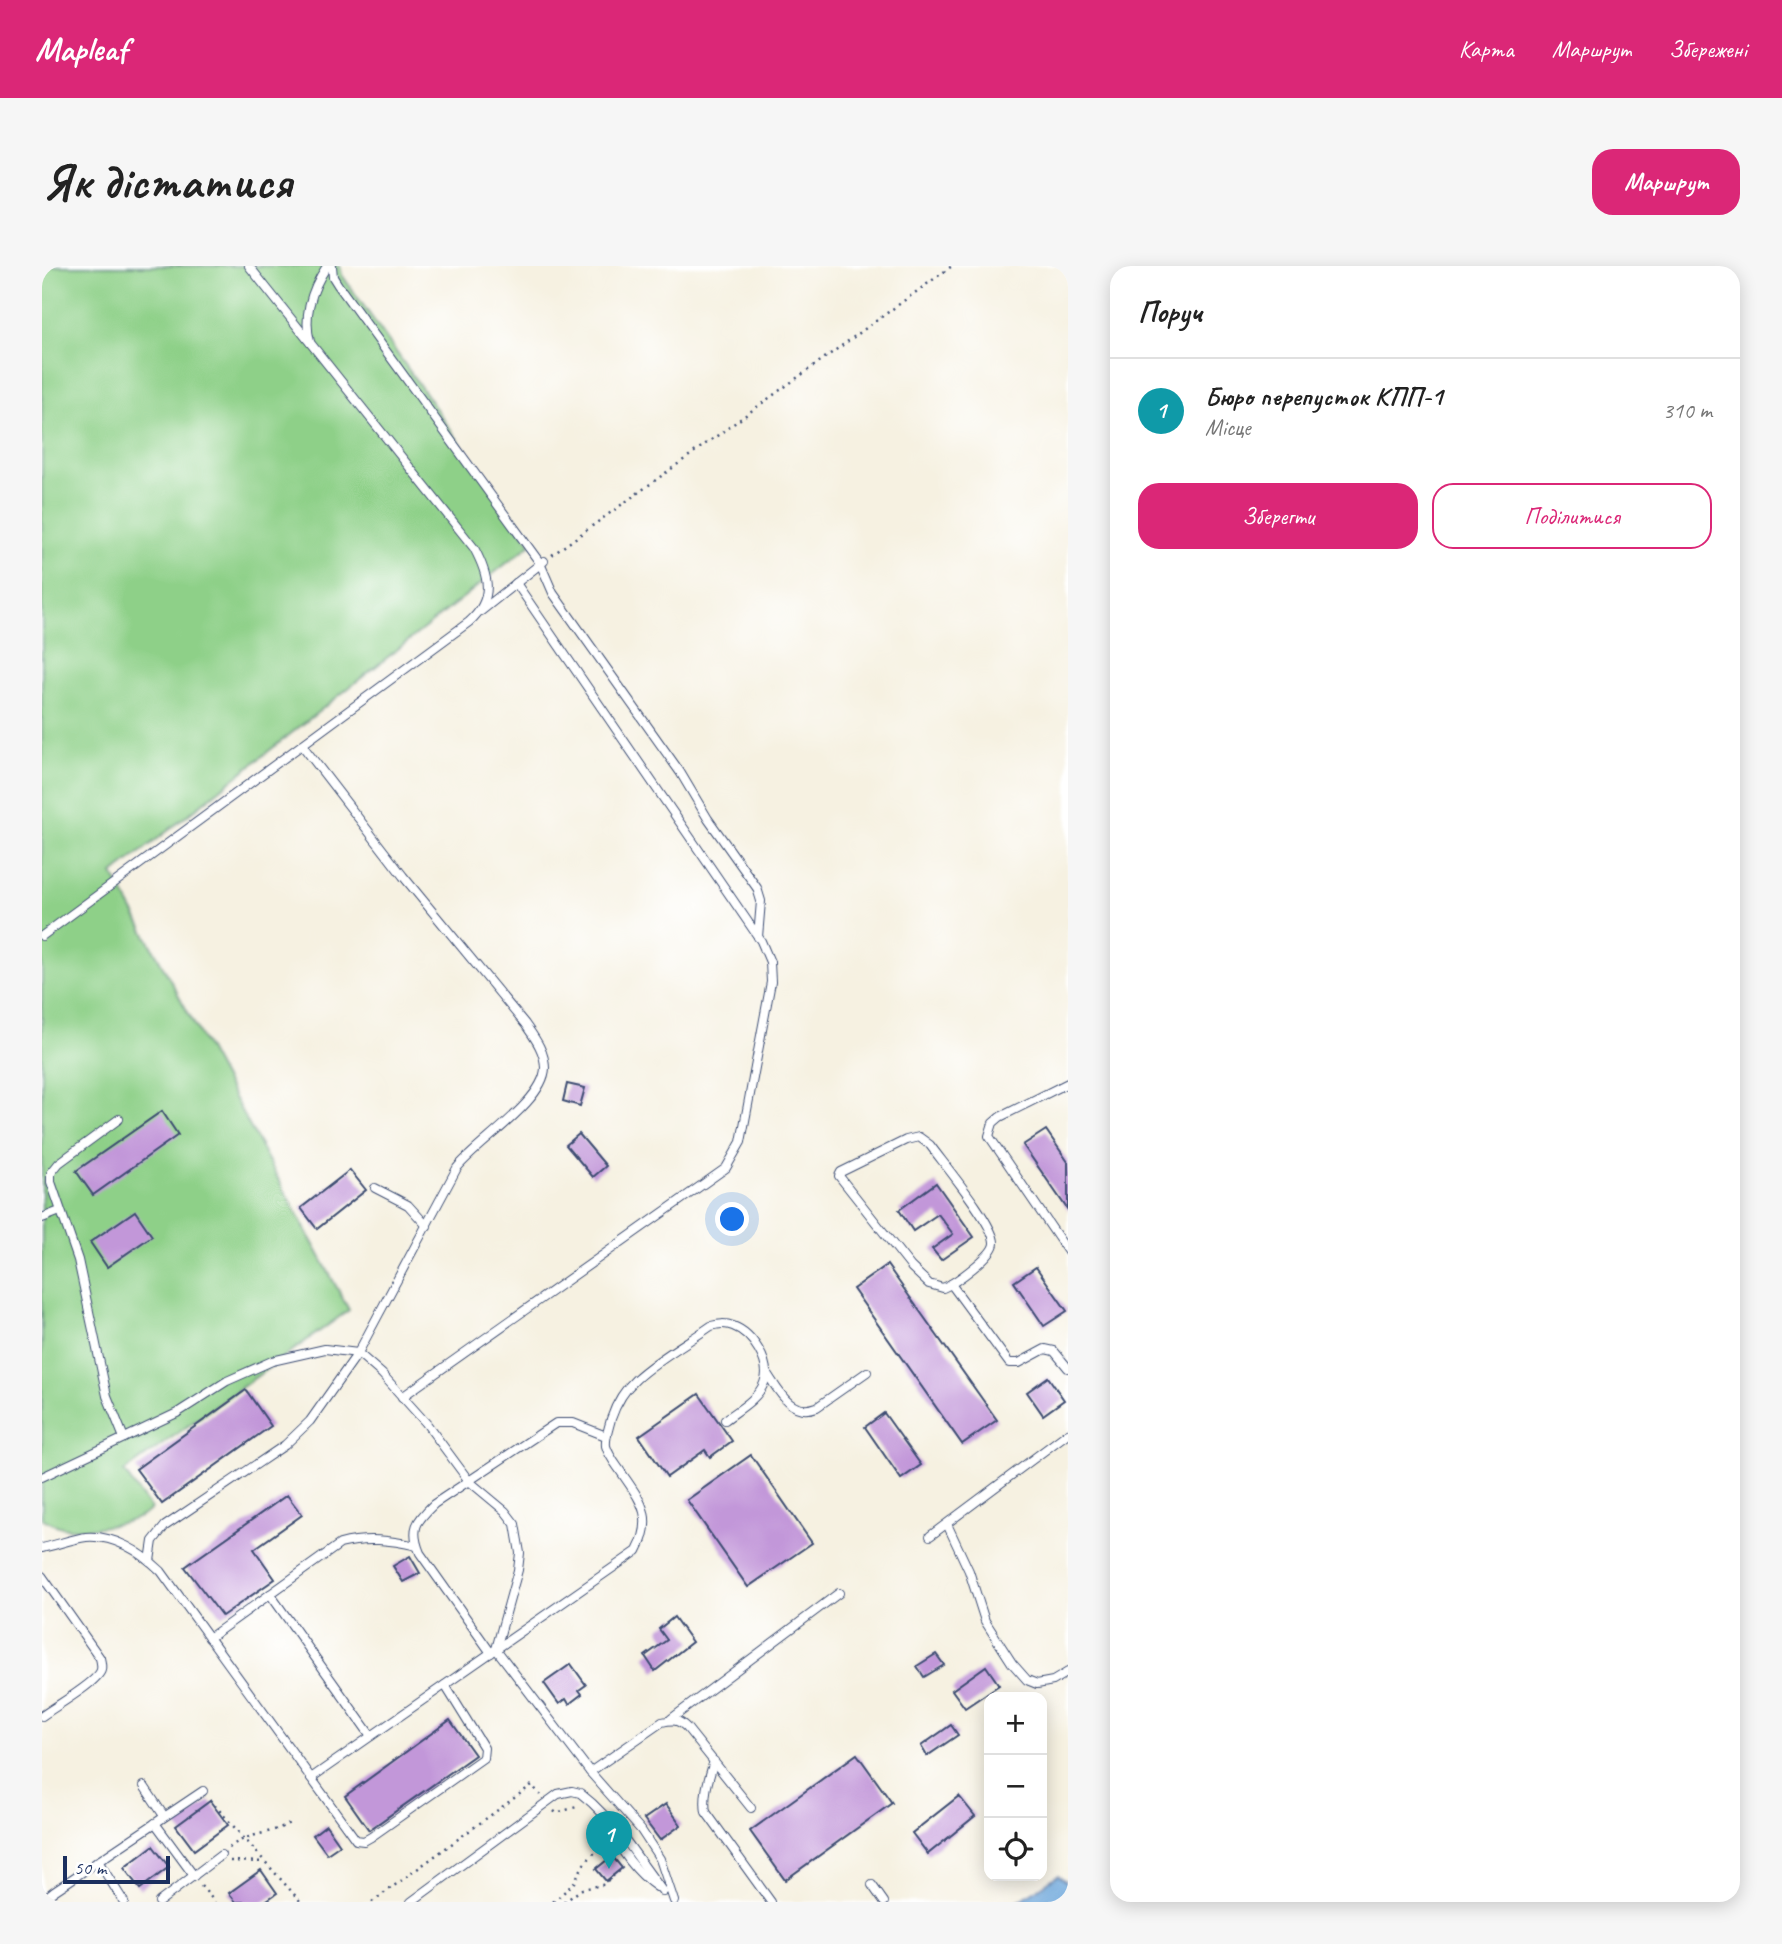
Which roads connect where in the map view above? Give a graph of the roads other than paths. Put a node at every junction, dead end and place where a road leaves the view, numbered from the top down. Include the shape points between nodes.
1 (249, 266) edge
2 (329, 266) edge
3 (312, 346) junction
4 (542, 562) junction
5 (516, 583) junction
6 (479, 613) junction
7 (302, 745) junction
8 (42, 936) edge
9 (758, 937) junction
10 (1068, 1083) edge
11 (118, 1119) dead end
12 (375, 1188) dead end
13 (60, 1211) junction
14 (42, 1218) edge
15 (427, 1226) junction
16 (1068, 1252) edge
17 (951, 1284) junction
18 (358, 1353) junction
19 (1068, 1368) edge
20 (766, 1372) junction
21 (867, 1372) dead end
22 (402, 1397) junction
23 (725, 1420) dead end
24 (1068, 1433) edge
25 (606, 1436) junction
26 (124, 1438) junction
27 (42, 1477) edge
28 (469, 1481) junction
29 (947, 1524) junction
30 (930, 1536) dead end
31 (417, 1546) junction
32 (42, 1548) edge
33 (150, 1561) junction
34 (42, 1576) edge
35 (270, 1594) junction
36 (839, 1594) dead end
37 (209, 1638) junction
38 (494, 1651) junction
39 (1068, 1672) edge
40 (445, 1685) junction
41 (42, 1716) edge
42 (671, 1719) junction
43 (371, 1736) junction
44 (714, 1761) junction
45 (590, 1772) junction
46 (311, 1778) junction
47 (144, 1786) dead end
48 (203, 1791) road end
49 (751, 1808) dead end
50 (164, 1816) junction
51 (155, 1823) junction
52 (221, 1855) road end
53 (98, 1861) junction
54 (194, 1876) junction
55 (872, 1885) dead end
56 (675, 1901) edge
57 (48, 1902) edge
58 (124, 1902) edge
59 (159, 1902) edge
60 (411, 1902) edge
61 (771, 1902) edge
62 (884, 1902) edge

1 - 3 lane
2 - 3 lane via 307,311
2 - 4 lane via 338,285
3 - 6 lane via 474,548 488,582
4 - 5 lane
4 - 9 lane via 553,593 757,888 761,901
5 - 6 lane
5 - 9 lane
6 - 7 lane
7 - 8 lane
7 - 15 lane via 402,877 525,1024 543,1056 545,1067 538,1088 520,1110 467,1155
9 - 22 lane via 770,962 771,982 741,1142 732,1160
10 - 16 lane via 996,1120 989,1136
11 - 13 lane via 54,1168 51,1182
12 - 15 lane via 408,1205
13 - 14 lane
13 - 26 lane via 73,1239 107,1396
15 - 18 lane
17 - 17 lane via 990,1254 995,1243 926,1141 919,1137 906,1140 839,1174 923,1279 939,1287
17 - 19 lane via 1009,1363 1019,1363 1045,1349 1054,1351
18 - 22 lane
18 - 26 lane via 325,1349 272,1361
18 - 33 lane via 295,1437 165,1526 153,1541
20 - 21 lane via 782,1398 808,1410
20 - 23 lane via 758,1393
20 - 25 lane via 754,1342 745,1333 733,1326 711,1326 636,1379 616,1405
22 - 28 lane
24 - 29 lane
25 - 28 lane via 573,1423 556,1423
25 - 38 lane via 612,1459 642,1505 647,1520 645,1536 637,1551
26 - 27 lane
28 - 31 lane via 422,1516 415,1528
28 - 38 lane via 505,1511 519,1538 518,1570
29 - 30 lane
29 - 39 lane via 969,1571 985,1622 1012,1663 1027,1681 1037,1684
31 - 35 lane via 371,1539 340,1544
31 - 38 lane
32 - 33 lane via 86,1537 125,1545
33 - 37 lane
34 - 41 lane via 102,1664 93,1679
35 - 37 lane
35 - 43 lane
36 - 42 lane
37 - 46 lane
38 - 40 lane
38 - 45 lane
40 - 43 lane
40 - 46 lane via 485,1754 371,1838 360,1842 351,1836
42 - 44 lane via 680,1721
42 - 45 lane
43 - 46 lane
44 - 49 lane
44 - 61 lane via 704,1801 706,1812
45 - 56 lane via 654,1849
47 - 50 lane
48 - 50 lane
50 - 51 lane
51 - 53 lane
51 - 54 lane
52 - 54 lane
53 - 57 lane via 49,1895
53 - 58 lane
54 - 59 lane
55 - 62 lane
56 - 60 lane via 663,1892 616,1827 584,1796 572,1791 546,1802

